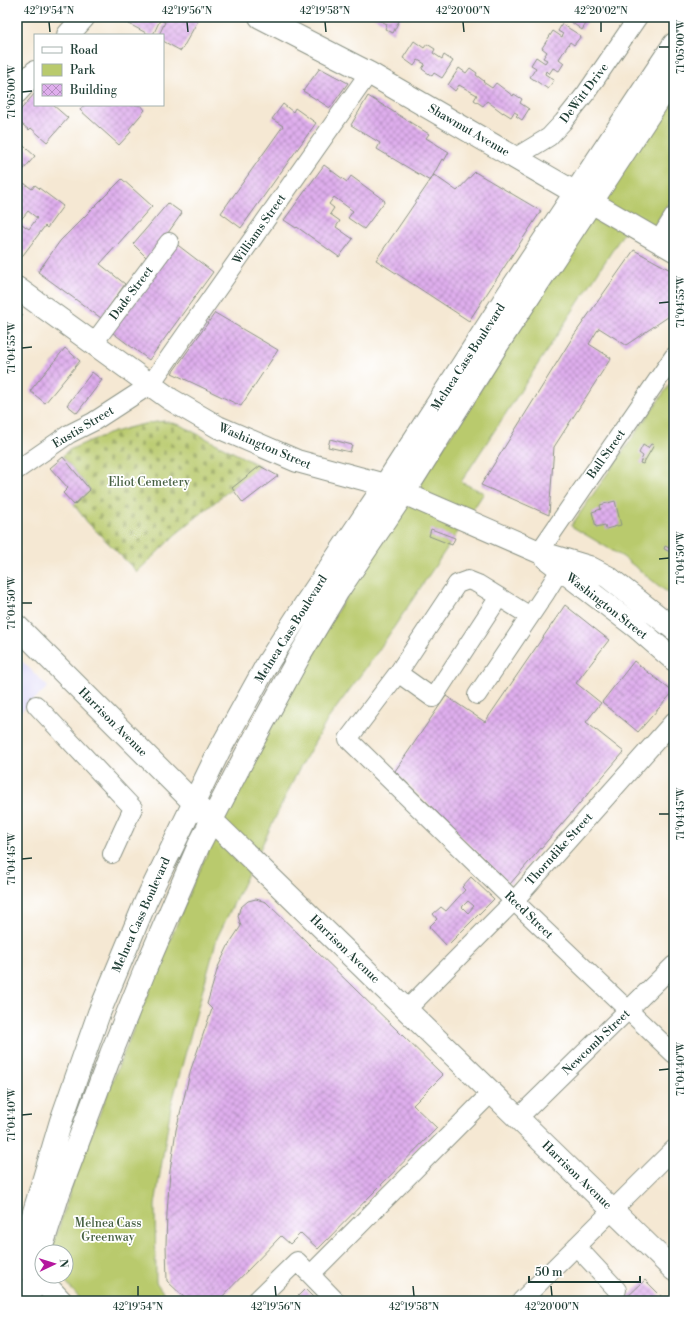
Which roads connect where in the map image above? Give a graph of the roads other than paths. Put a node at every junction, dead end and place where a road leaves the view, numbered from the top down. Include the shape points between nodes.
1 (84, 17) edge
2 (260, 17) edge
3 (638, 17) edge
4 (69, 34) edge
5 (674, 44) edge
6 (34, 73) edge
7 (369, 73) junction
8 (674, 77) edge
9 (17, 92) edge
10 (516, 157) junction
11 (584, 197) junction
12 (674, 216) edge
13 (169, 242) dead end
14 (666, 245) edge
15 (17, 288) edge
16 (93, 344) junction
17 (674, 356) edge
18 (150, 385) junction
19 (17, 470) edge
20 (394, 489) junction
21 (538, 552) junction
22 (564, 565) junction
23 (499, 597) junction
24 (530, 616) junction
25 (17, 626) edge
26 (674, 629) edge
27 (674, 660) edge
28 (398, 673) junction
29 (477, 695) dead end
30 (36, 705) dead end
31 (674, 721) edge
32 (194, 803) junction
33 (212, 820) junction
34 (112, 854) dead end
35 (514, 901) junction
36 (674, 965) edge
37 (407, 1009) junction
38 (628, 1010) junction
39 (674, 1054) edge
40 (492, 1092) junction
41 (518, 1118) junction
42 (674, 1149) edge
43 (612, 1210) junction
44 (576, 1246) junction
45 (22, 1263) edge
46 (674, 1270) edge
47 (311, 1274) junction
48 (617, 1290) dead end
49 (28, 1301) edge
50 (62, 1301) edge
51 (256, 1301) edge
52 (336, 1301) edge
53 (521, 1301) edge

1 - 4 main road
2 - 7 main road, Shawmut Avenue
3 - 10 street, DeWitt Drive via 586,94 563,122 549,137
5 - 11 main road, Melnea Cass Boulevard
6 - 9 main road
7 - 10 main road, Shawmut Avenue
7 - 18 street, Williams Street
8 - 11 main road, Melnea Cass Boulevard
10 - 11 main road, Shawmut Avenue
11 - 14 main road, Shawmut Avenue
11 - 20 main road, Melnea Cass Boulevard
12 - 14 street
13 - 16 street, Dade Street
15 - 16 main road, Washington Street
16 - 18 main road, Washington Street
17 - 21 street, Ball Street
18 - 19 street, Eustis Street via 93,422 69,434
18 - 20 main road, Washington Street via 218,427 273,452 297,462
20 - 21 main road, Washington Street
20 - 32 main road, Melnea Cass Boulevard via 315,589 268,664 219,751
20 - 33 main road, Melnea Cass Boulevard via 256,735
21 - 22 main road, Washington Street
22 - 24 street
22 - 26 main road, Washington Street via 589,567 608,577
22 - 27 main road, Washington Street
23 - 24 street
23 - 28 street via 468,580 457,584
23 - 28 street via 433,698
24 - 29 street
25 - 32 main road, Harrison Avenue
28 - 35 street, Reed Street via 348,738
30 - 34 street via 133,808
31 - 35 street, Thorndike Street
32 - 33 main road, Harrison Avenue
32 - 45 main road, Melnea Cass Boulevard via 146,901 99,1013 61,1121
33 - 37 main road, Harrison Avenue
33 - 45 main road, Melnea Cass Boulevard via 145,970 60,1193
35 - 37 street, Thorndike Street
35 - 38 street, Reed Street
36 - 38 street, Newcomb Street
37 - 40 main road, Harrison Avenue
38 - 39 street, Reed Street
38 - 41 street, Newcomb Street
40 - 41 main road, Harrison Avenue
40 - 47 street
41 - 43 main road, Harrison Avenue
42 - 43 street
43 - 44 street
43 - 46 main road, Harrison Avenue
44 - 48 street
44 - 53 street
45 - 49 main road, Melnea Cass Boulevard
45 - 50 main road
47 - 51 street via 298,1260
47 - 52 street

